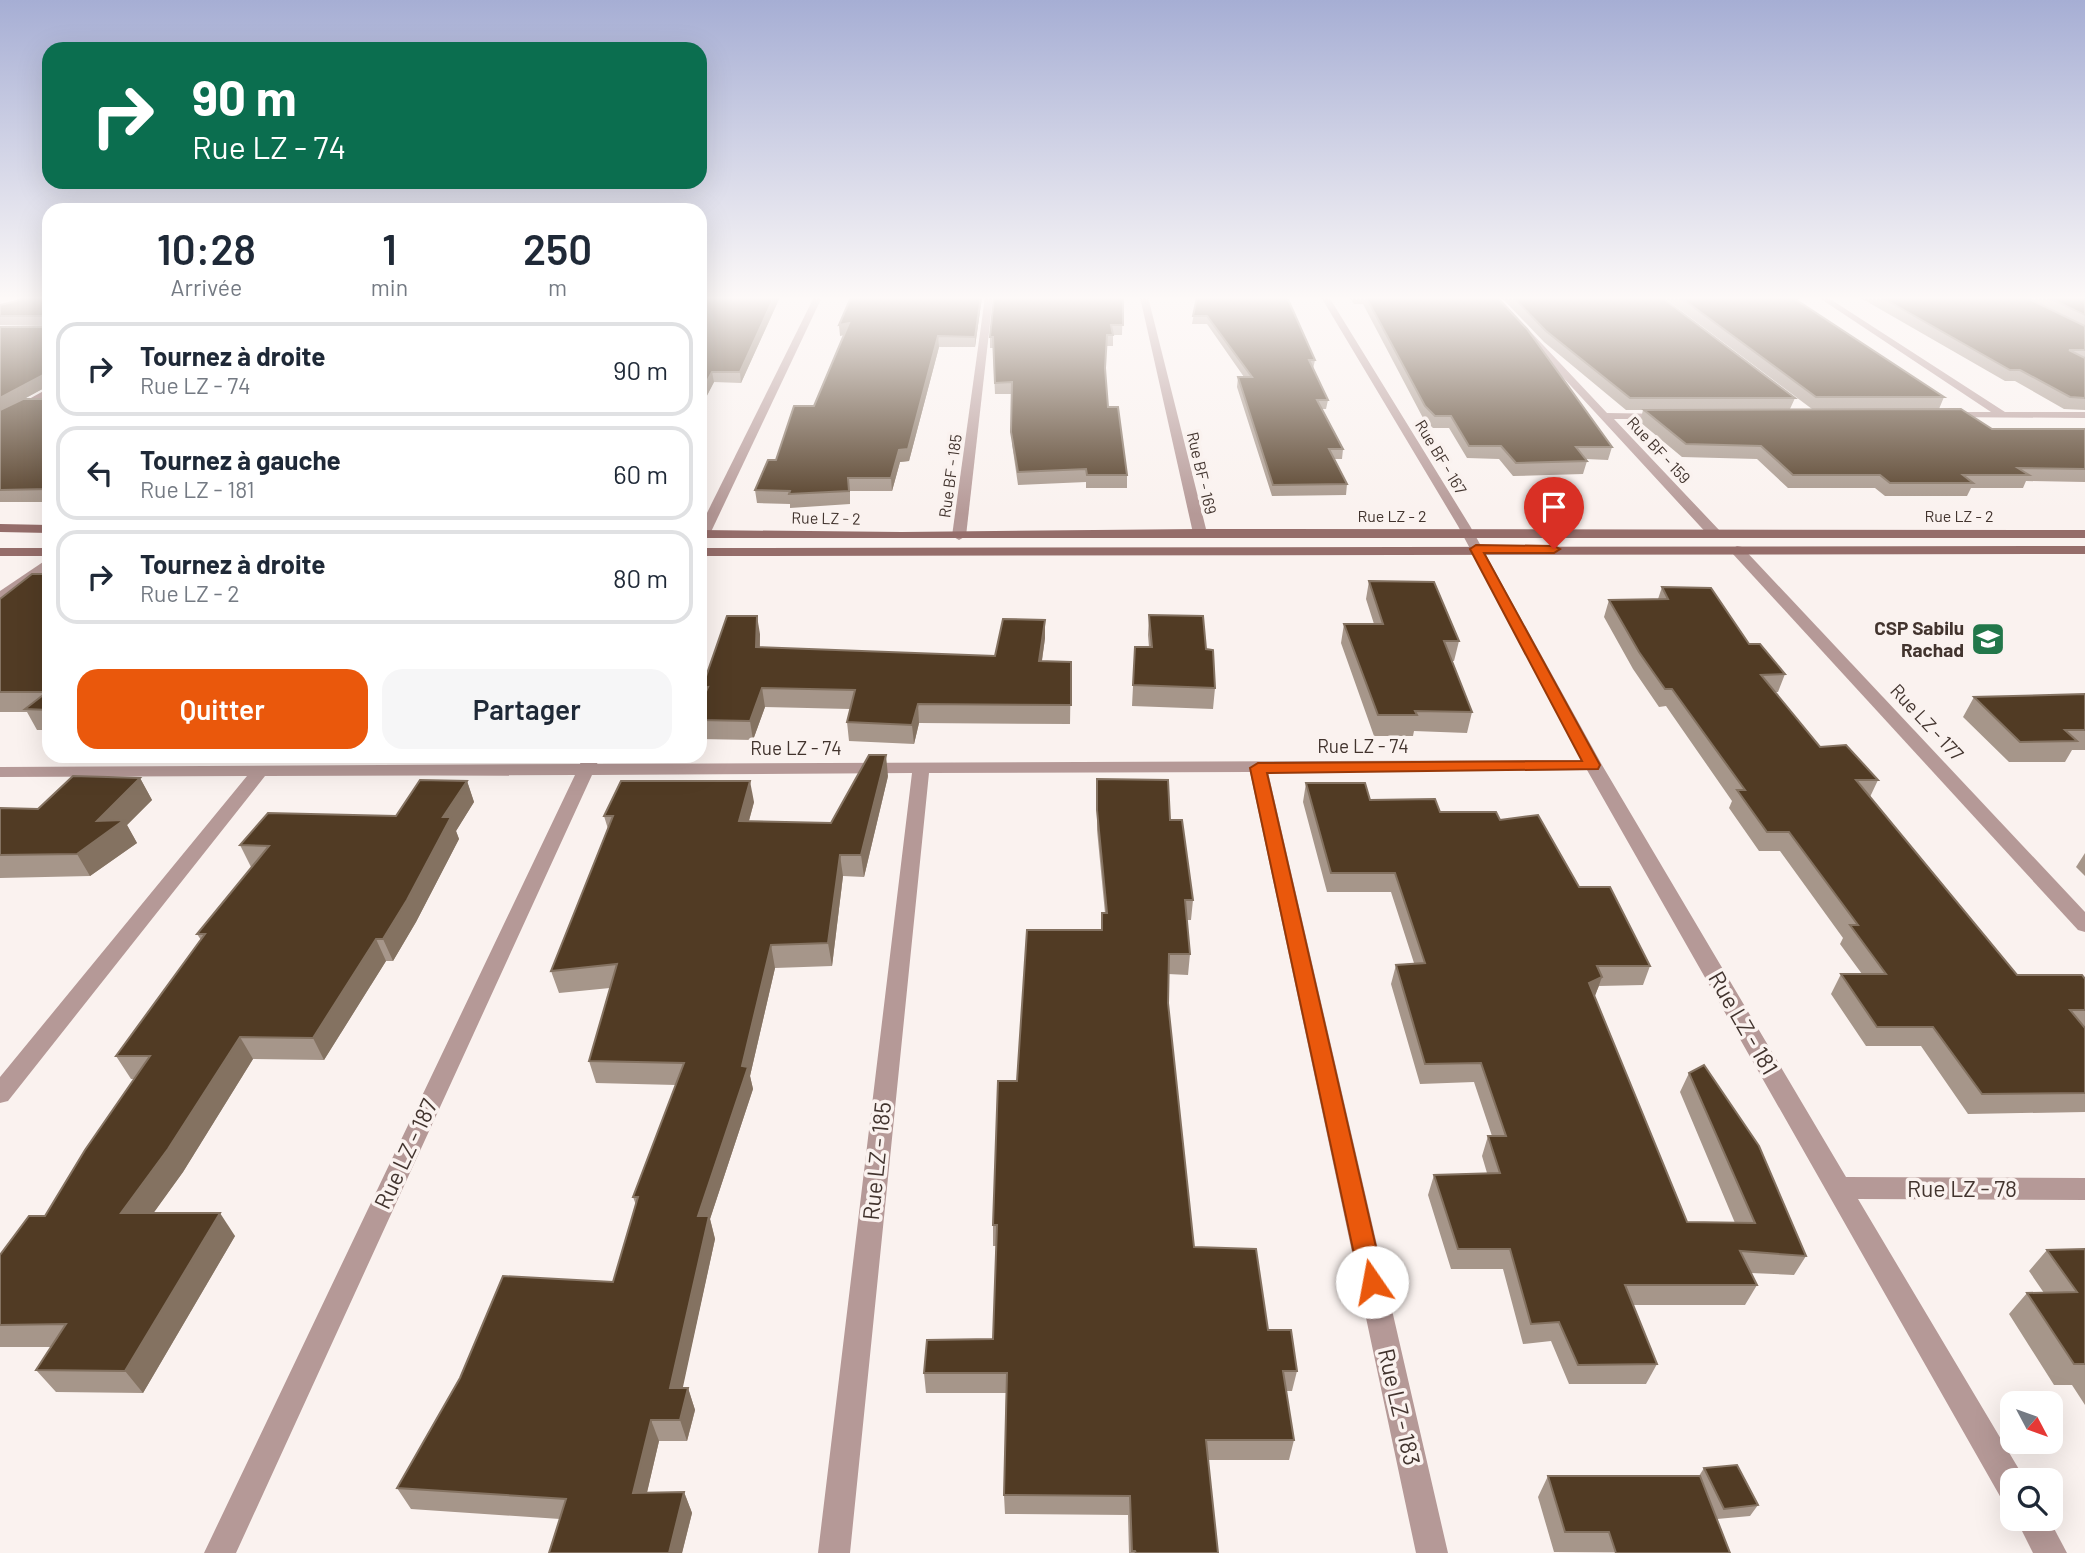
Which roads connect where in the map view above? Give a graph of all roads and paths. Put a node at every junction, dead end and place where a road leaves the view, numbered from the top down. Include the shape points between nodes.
1 (782, 369) edge
2 (980, 369) edge
3 (1161, 369) edge
4 (1369, 369) edge
5 (1561, 369) edge
6 (1933, 369) edge
7 (42, 395) edge
8 (25, 405) junction
9 (42, 405) edge
10 (1934, 415) edge
11 (2003, 415) junction
12 (2085, 415) edge
13 (1605, 416) junction
14 (1673, 416) edge
15 (0, 420) edge
16 (707, 522) edge
17 (0, 528) edge
18 (42, 529) edge
19 (1465, 529) junction
20 (1200, 533) junction
21 (707, 534) edge
22 (1715, 534) junction
23 (2085, 534) edge
24 (959, 536) junction
25 (1737, 550) junction
26 (2085, 550) edge
27 (0, 552) edge
28 (42, 552) edge
29 (707, 552) edge
30 (1478, 552) junction
31 (42, 567) edge
32 (0, 598) edge
33 (589, 763) edge
34 (1592, 765) junction
35 (921, 768) junction
36 (1258, 768) junction
37 (261, 770) junction
38 (0, 772) edge
39 (2085, 925) edge
40 (0, 1094) edge
41 (1839, 1188) junction
42 (2085, 1189) edge
43 (2001, 1468) edge
44 (2038, 1531) edge
45 (220, 1553) edge
46 (834, 1553) edge
47 (1432, 1553) edge
48 (2051, 1553) edge

1 - 16 street
2 - 24 street, Rue BF - 185
3 - 20 street, Rue BF - 169
4 - 19 street, Rue BF - 167
5 - 13 street, Rue BF - 159
6 - 11 street
7 - 8 main road
8 - 9 street
8 - 15 main road
10 - 11 street
11 - 12 street
13 - 14 street
13 - 22 street, Rue BF - 159
17 - 18 main road
19 - 20 main road, Rue LZ - 2
19 - 22 main road, Rue LZ - 2
19 - 30 street, Rue BF - 167
20 - 24 main road, Rue LZ - 2
21 - 24 main road, Rue LZ - 2
22 - 23 main road, Rue LZ - 2
25 - 26 main road, Rue LZ - 2
25 - 30 main road, Rue LZ - 2
25 - 39 street, Rue LZ - 177
27 - 28 main road
29 - 30 main road, Rue LZ - 2
30 - 34 street, Rue LZ - 181
31 - 32 street
33 - 35 street, Rue LZ - 74
33 - 37 street, Rue LZ - 74
33 - 45 street, Rue LZ - 187
34 - 36 street, Rue LZ - 74
34 - 41 street, Rue LZ - 181
35 - 36 street, Rue LZ - 74
35 - 46 street, Rue LZ - 185
36 - 47 street, Rue LZ - 183
37 - 38 street, Rue LZ - 74
37 - 40 street
41 - 42 street, Rue LZ - 78
41 - 43 street, Rue LZ - 181
44 - 48 street

